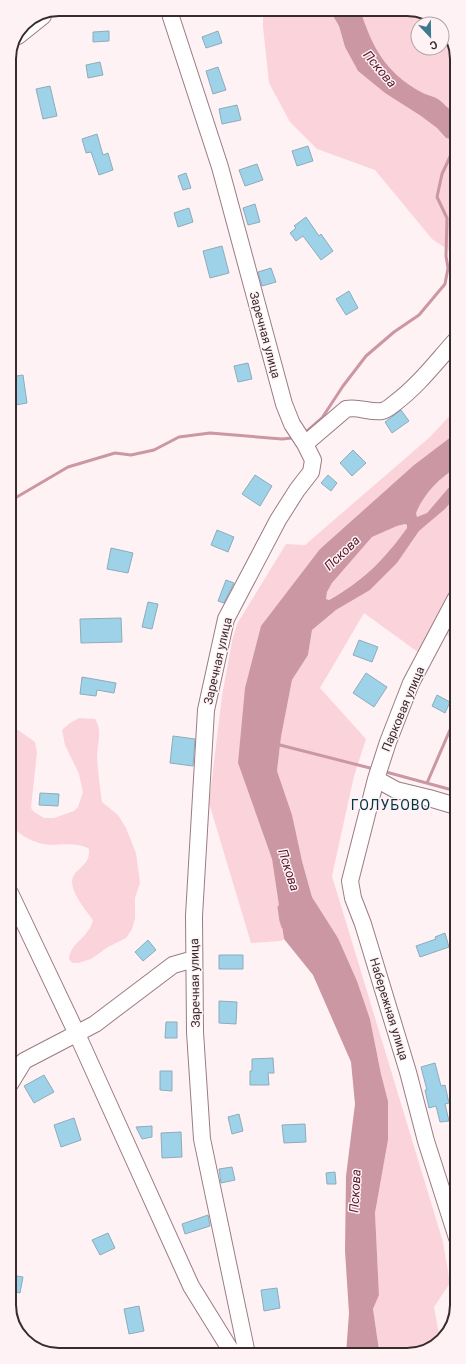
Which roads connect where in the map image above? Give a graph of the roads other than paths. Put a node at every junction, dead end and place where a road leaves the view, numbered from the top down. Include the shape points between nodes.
1 (171, 16) edge
2 (450, 347) edge
3 (305, 444) junction
4 (450, 609) edge
5 (376, 779) junction
6 (450, 804) edge
7 (16, 906) edge
8 (194, 959) junction
9 (77, 1034) junction
10 (16, 1074) edge
11 (450, 1217) edge
12 (229, 1348) edge
13 (246, 1348) edge

1 - 3 street, Заречная улица via 220,167 284,404 292,424
2 - 3 street via 425,376 385,411 374,412 353,407 346,409
3 - 8 street, Заречная улица via 313,460 311,472 278,520 226,619 206,710 194,916
4 - 5 street, Парковая улица via 411,683
5 - 6 street via 396,790
5 - 11 street, Набережная улица via 350,881 351,889
7 - 9 street
8 - 9 street via 173,966 96,1024
8 - 13 street, Заречная улица via 195,1032 202,1139
9 - 10 street via 24,1061
9 - 12 street via 191,1286

